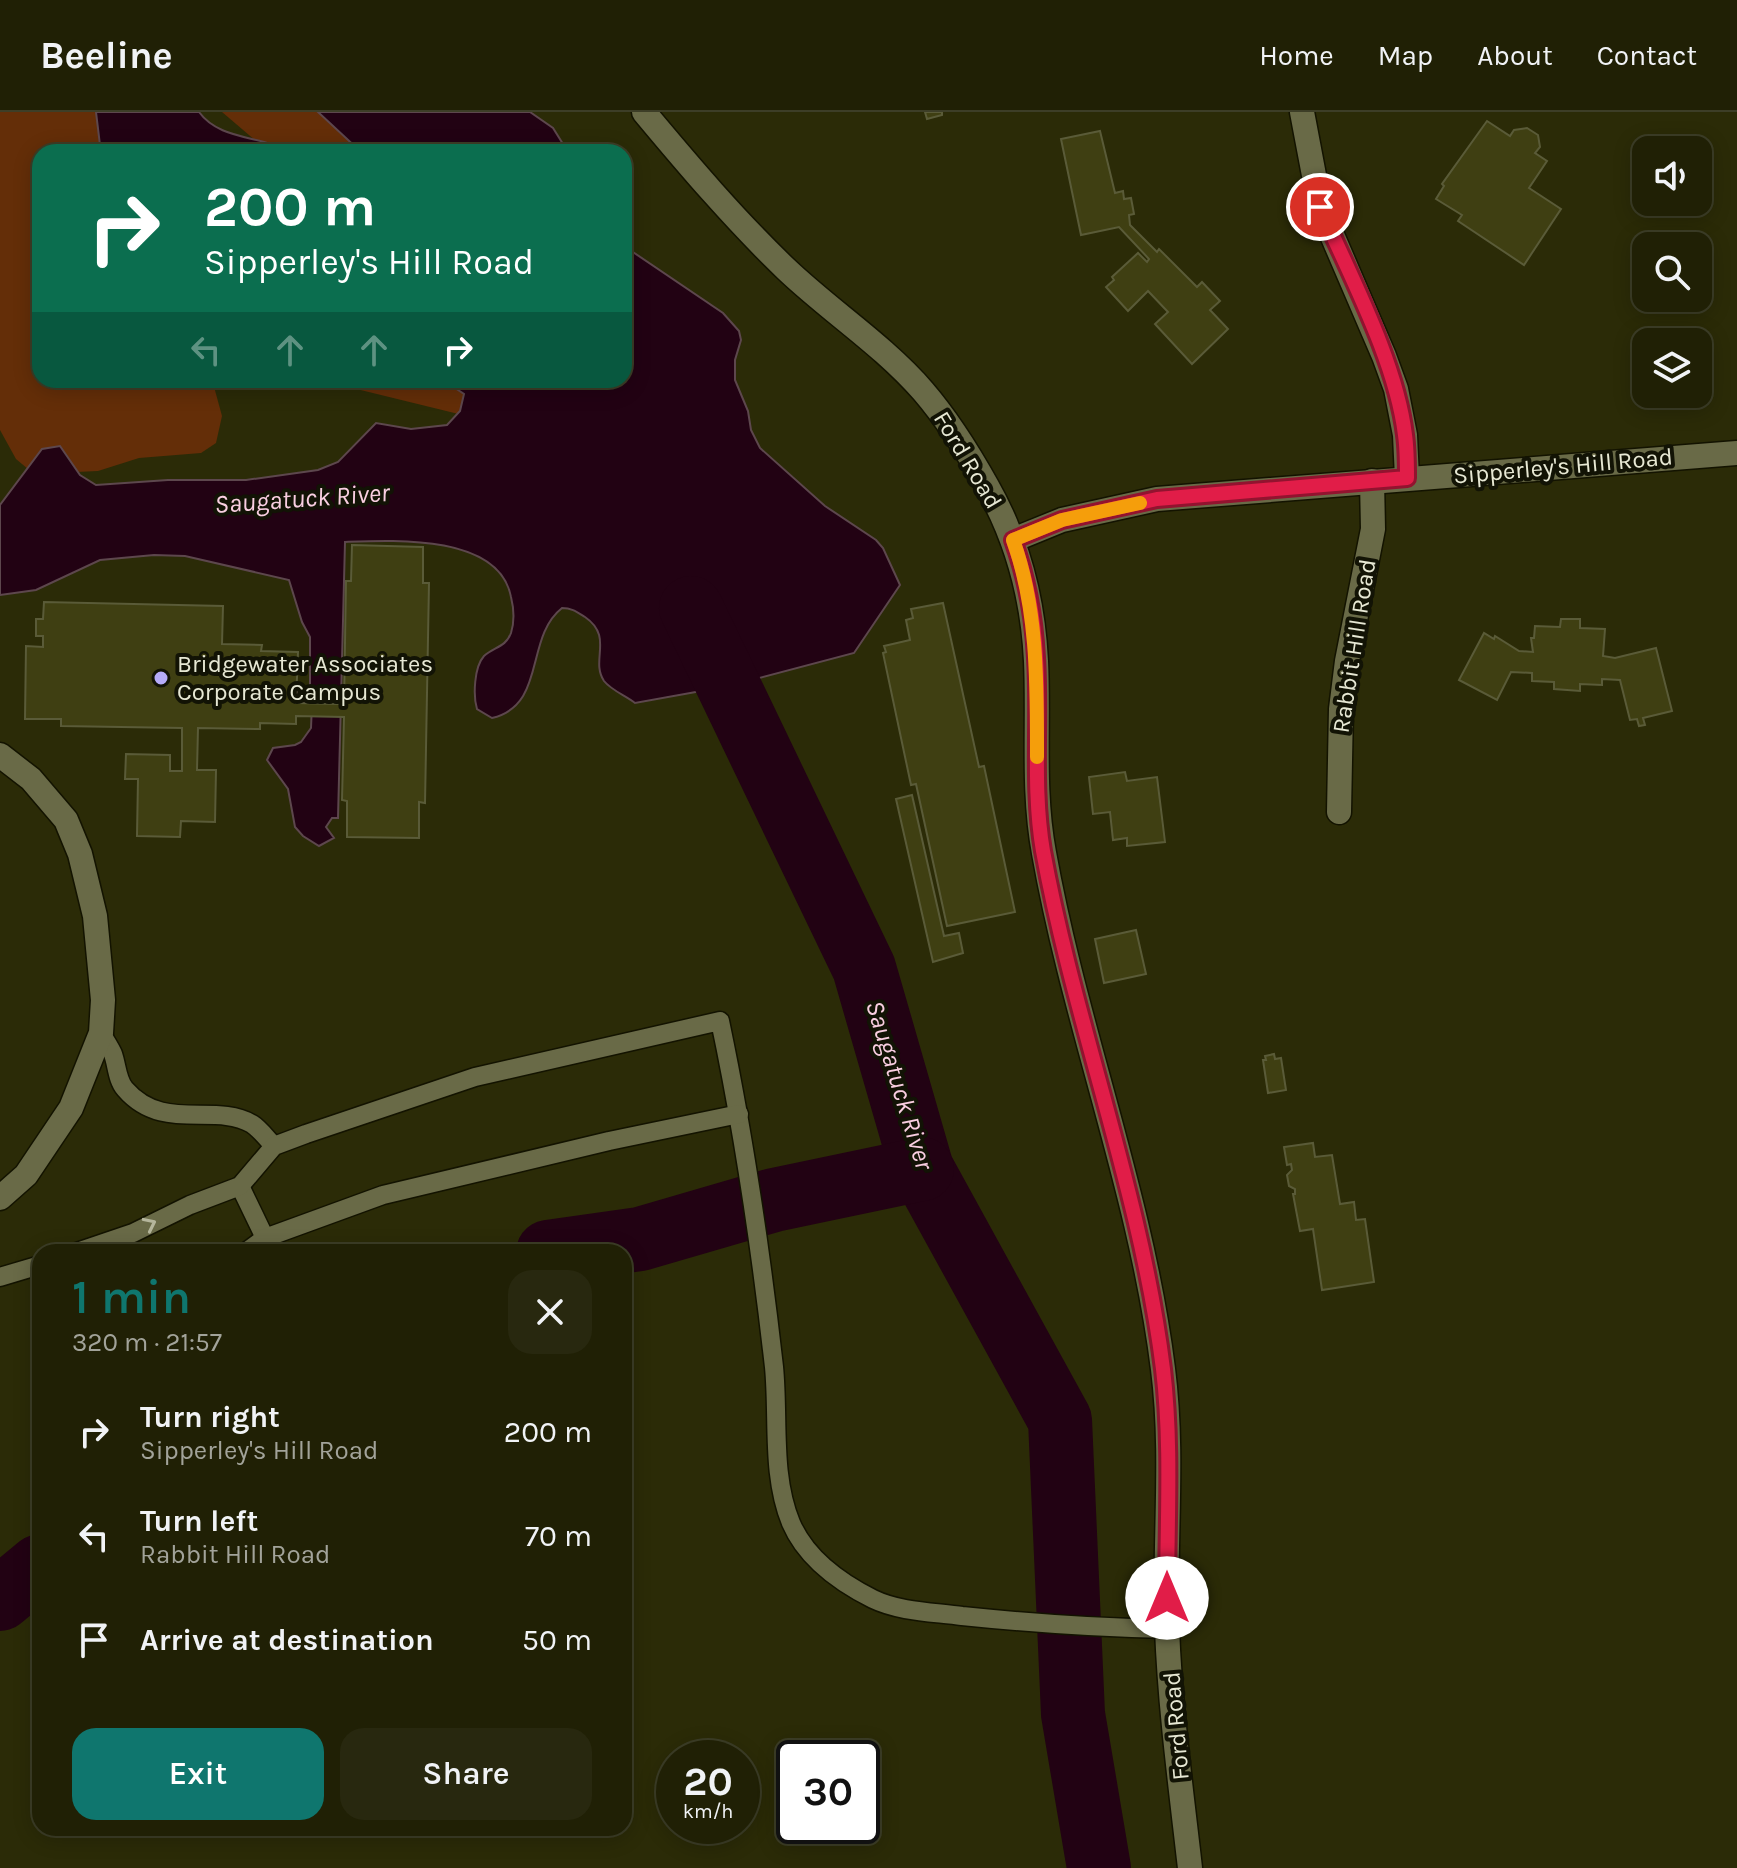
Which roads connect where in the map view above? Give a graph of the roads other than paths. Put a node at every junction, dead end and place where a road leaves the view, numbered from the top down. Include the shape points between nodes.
1 (644, 112) edge
2 (1302, 112) edge
3 (1737, 453) edge
4 (1407, 478) junction
5 (1372, 481) junction
6 (1013, 540) junction
7 (0, 755) edge
8 (1339, 812) dead end
9 (101, 1033) junction
10 (739, 1114) junction
11 (274, 1146) junction
12 (240, 1186) junction
13 (0, 1198) edge
14 (265, 1238) junction
15 (101, 1244) edge
16 (257, 1244) edge
17 (32, 1267) edge
18 (0, 1277) edge
19 (1167, 1629) junction
20 (1190, 1868) edge

1 - 6 street, Ford Road via 773,256 920,388 955,432
2 - 4 street via 1320,207 1396,389
3 - 4 street, Sipperley's Hill Road
4 - 5 street, Sipperley's Hill Road
5 - 6 street, Sipperley's Hill Road via 1157,499 1062,520
5 - 8 street, Rabbit Hill Road via 1373,529 1341,709
6 - 19 street, Ford Road via 1036,656 1043,847 1068,968 1119,1148 1163,1367
7 - 9 street via 31,779 66,820 80,854 95,916
9 - 11 lane via 122,1087 143,1105 170,1114 229,1116 252,1125
9 - 13 street via 71,1108 26,1175
10 - 11 lane via 720,1021 475,1077
10 - 14 lane via 383,1195
10 - 19 lane via 774,1369 781,1494 804,1547 841,1581 876,1600 911,1610 1018,1622
11 - 12 lane
12 - 14 lane
15 -> 12 lane
14 - 16 lane
17 - 18 lane
19 - 20 street, Ford Road

